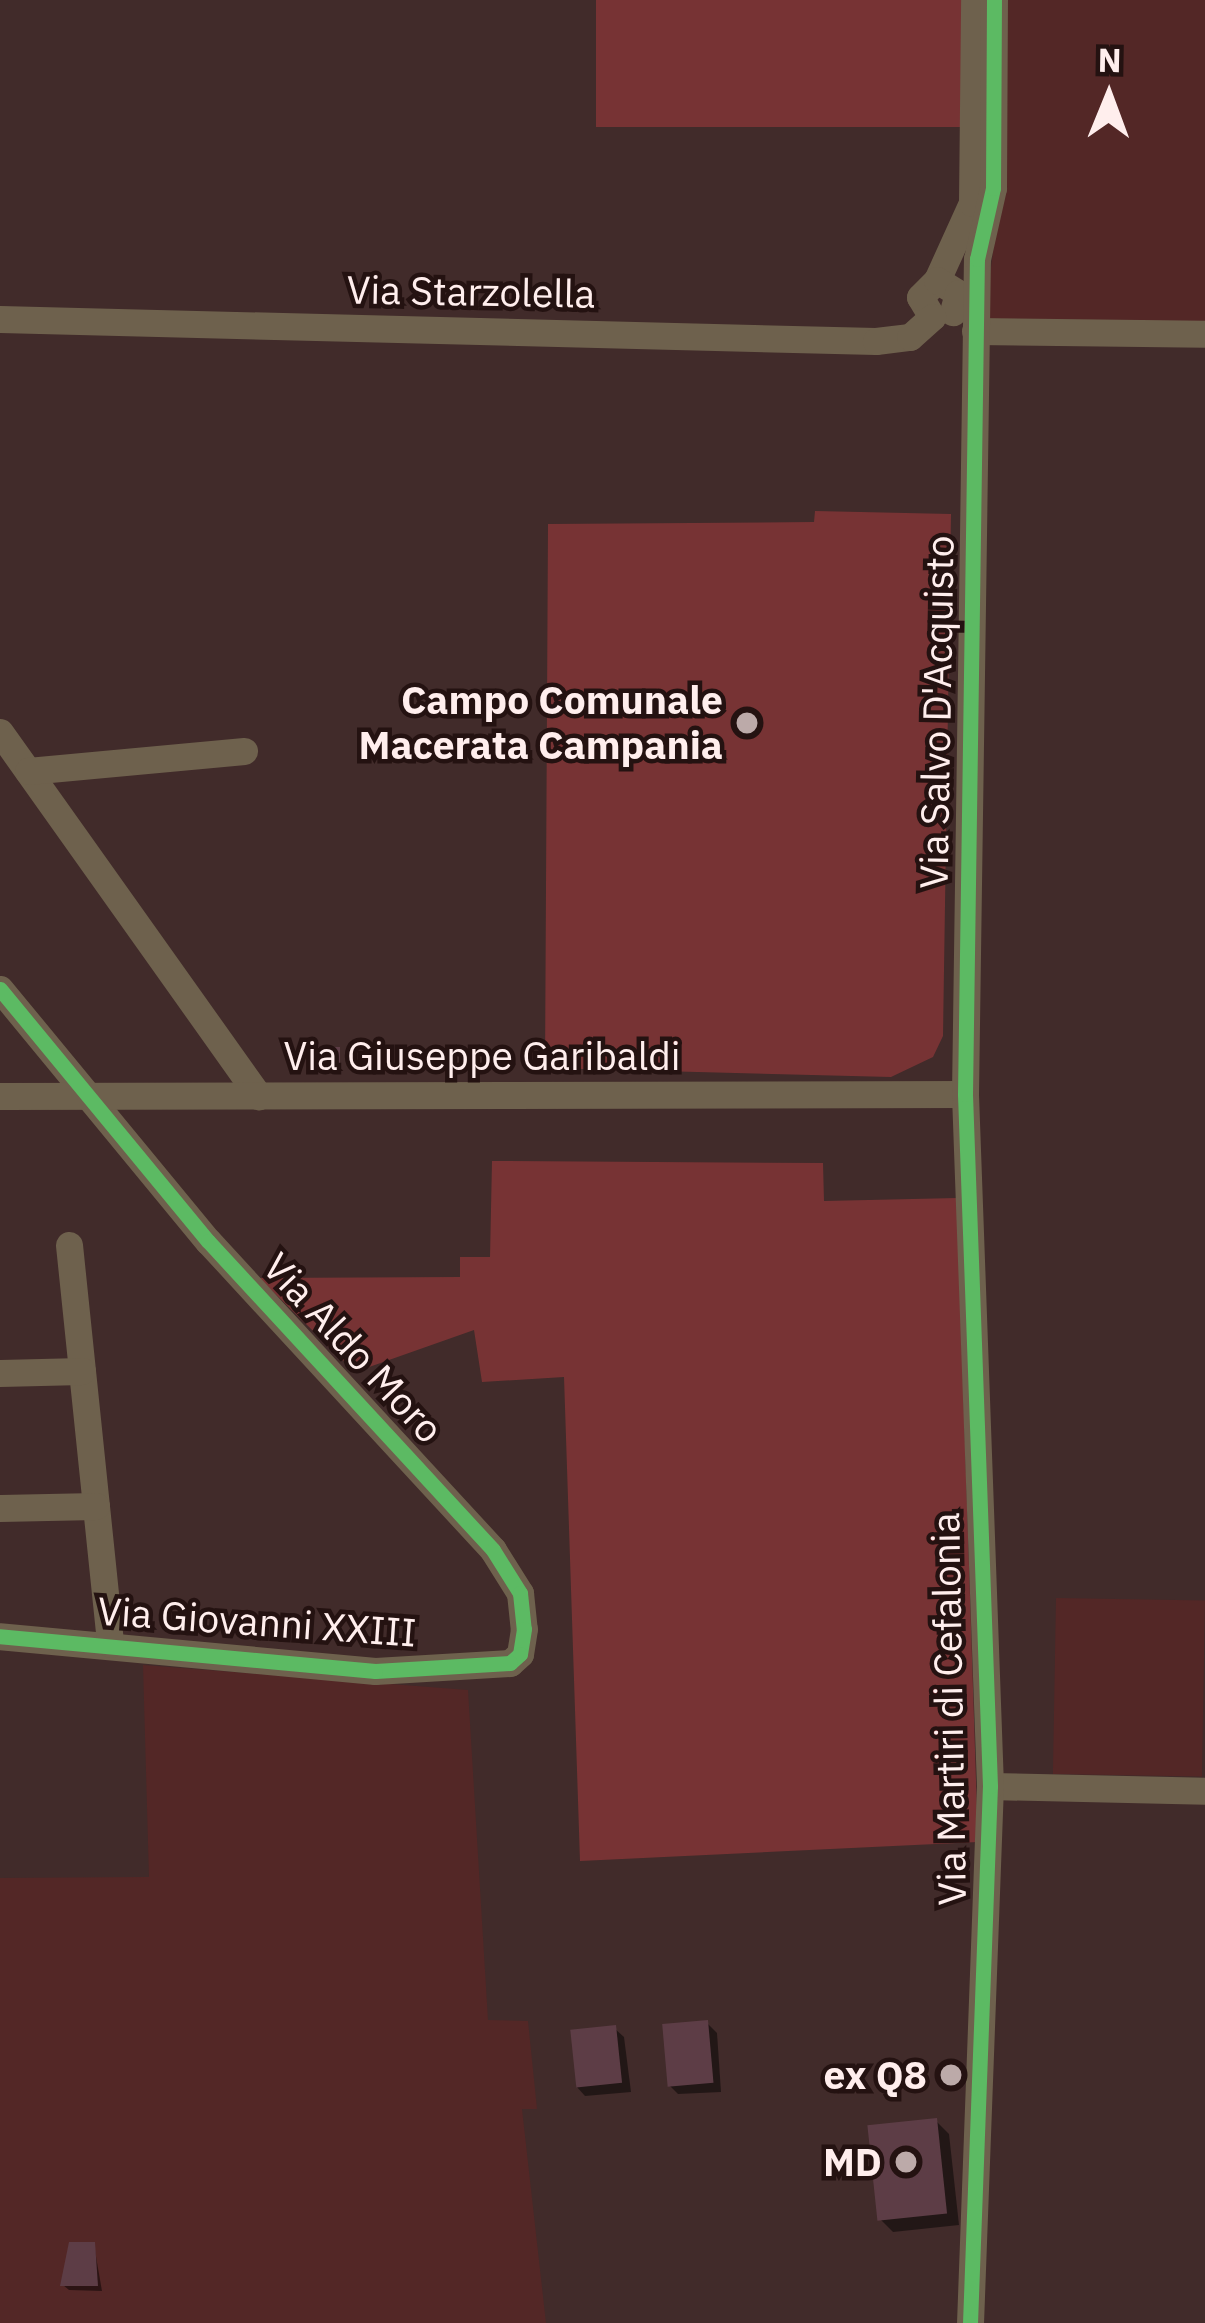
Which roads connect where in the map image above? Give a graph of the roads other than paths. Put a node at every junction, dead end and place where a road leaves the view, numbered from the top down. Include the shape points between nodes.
1 (974, 0) edge
2 (994, 0) edge
3 (977, 259) junction
4 (951, 306) junction
5 (0, 319) edge
6 (1205, 334) edge
7 (0, 731) edge
8 (244, 751) dead end
9 (28, 771) junction
10 (0, 989) edge
11 (964, 1094) junction
12 (0, 1096) edge
13 (81, 1096) junction
14 (259, 1096) junction
15 (69, 1245) dead end
16 (82, 1371) junction
17 (0, 1373) edge
18 (96, 1506) junction
19 (0, 1508) edge
20 (0, 1636) edge
21 (110, 1644) junction
22 (510, 1663) joint
23 (990, 1786) junction
24 (1205, 1791) edge
25 (970, 2323) edge

1 - 4 street, Via Salvo D'Acquisto via 972,203
2 - 3 street, Via Salvo D'Acquisto via 993,188
3 - 4 street, Via Salvo D'Acquisto
3 - 4 street, Via Salvo D'Acquisto
4 - 5 street, Via Starzolella via 910,338 876,341
4 - 6 street
4 - 11 street, Via Salvo D'Acquisto
7 - 9 street
8 - 9 street
9 - 14 street
10 - 13 street, Via Aldo Moro
11 - 14 street, Via Giuseppe Garibaldi
11 - 23 street, Via Martiri di Cefalonia
12 - 13 street, Via Giuseppe Garibaldi
13 - 14 street, Via Giuseppe Garibaldi
13 - 22 street, Via Aldo Moro via 501,1560 522,1611 520,1654
15 - 16 street
16 - 17 street
16 - 18 street
18 - 19 street
18 - 21 street
20 - 21 street, Via Giovanni XXIII
21 - 22 street, Via Giovanni XXIII via 375,1671
23 - 24 street
23 - 25 street, Via Martiri di Cefalonia

